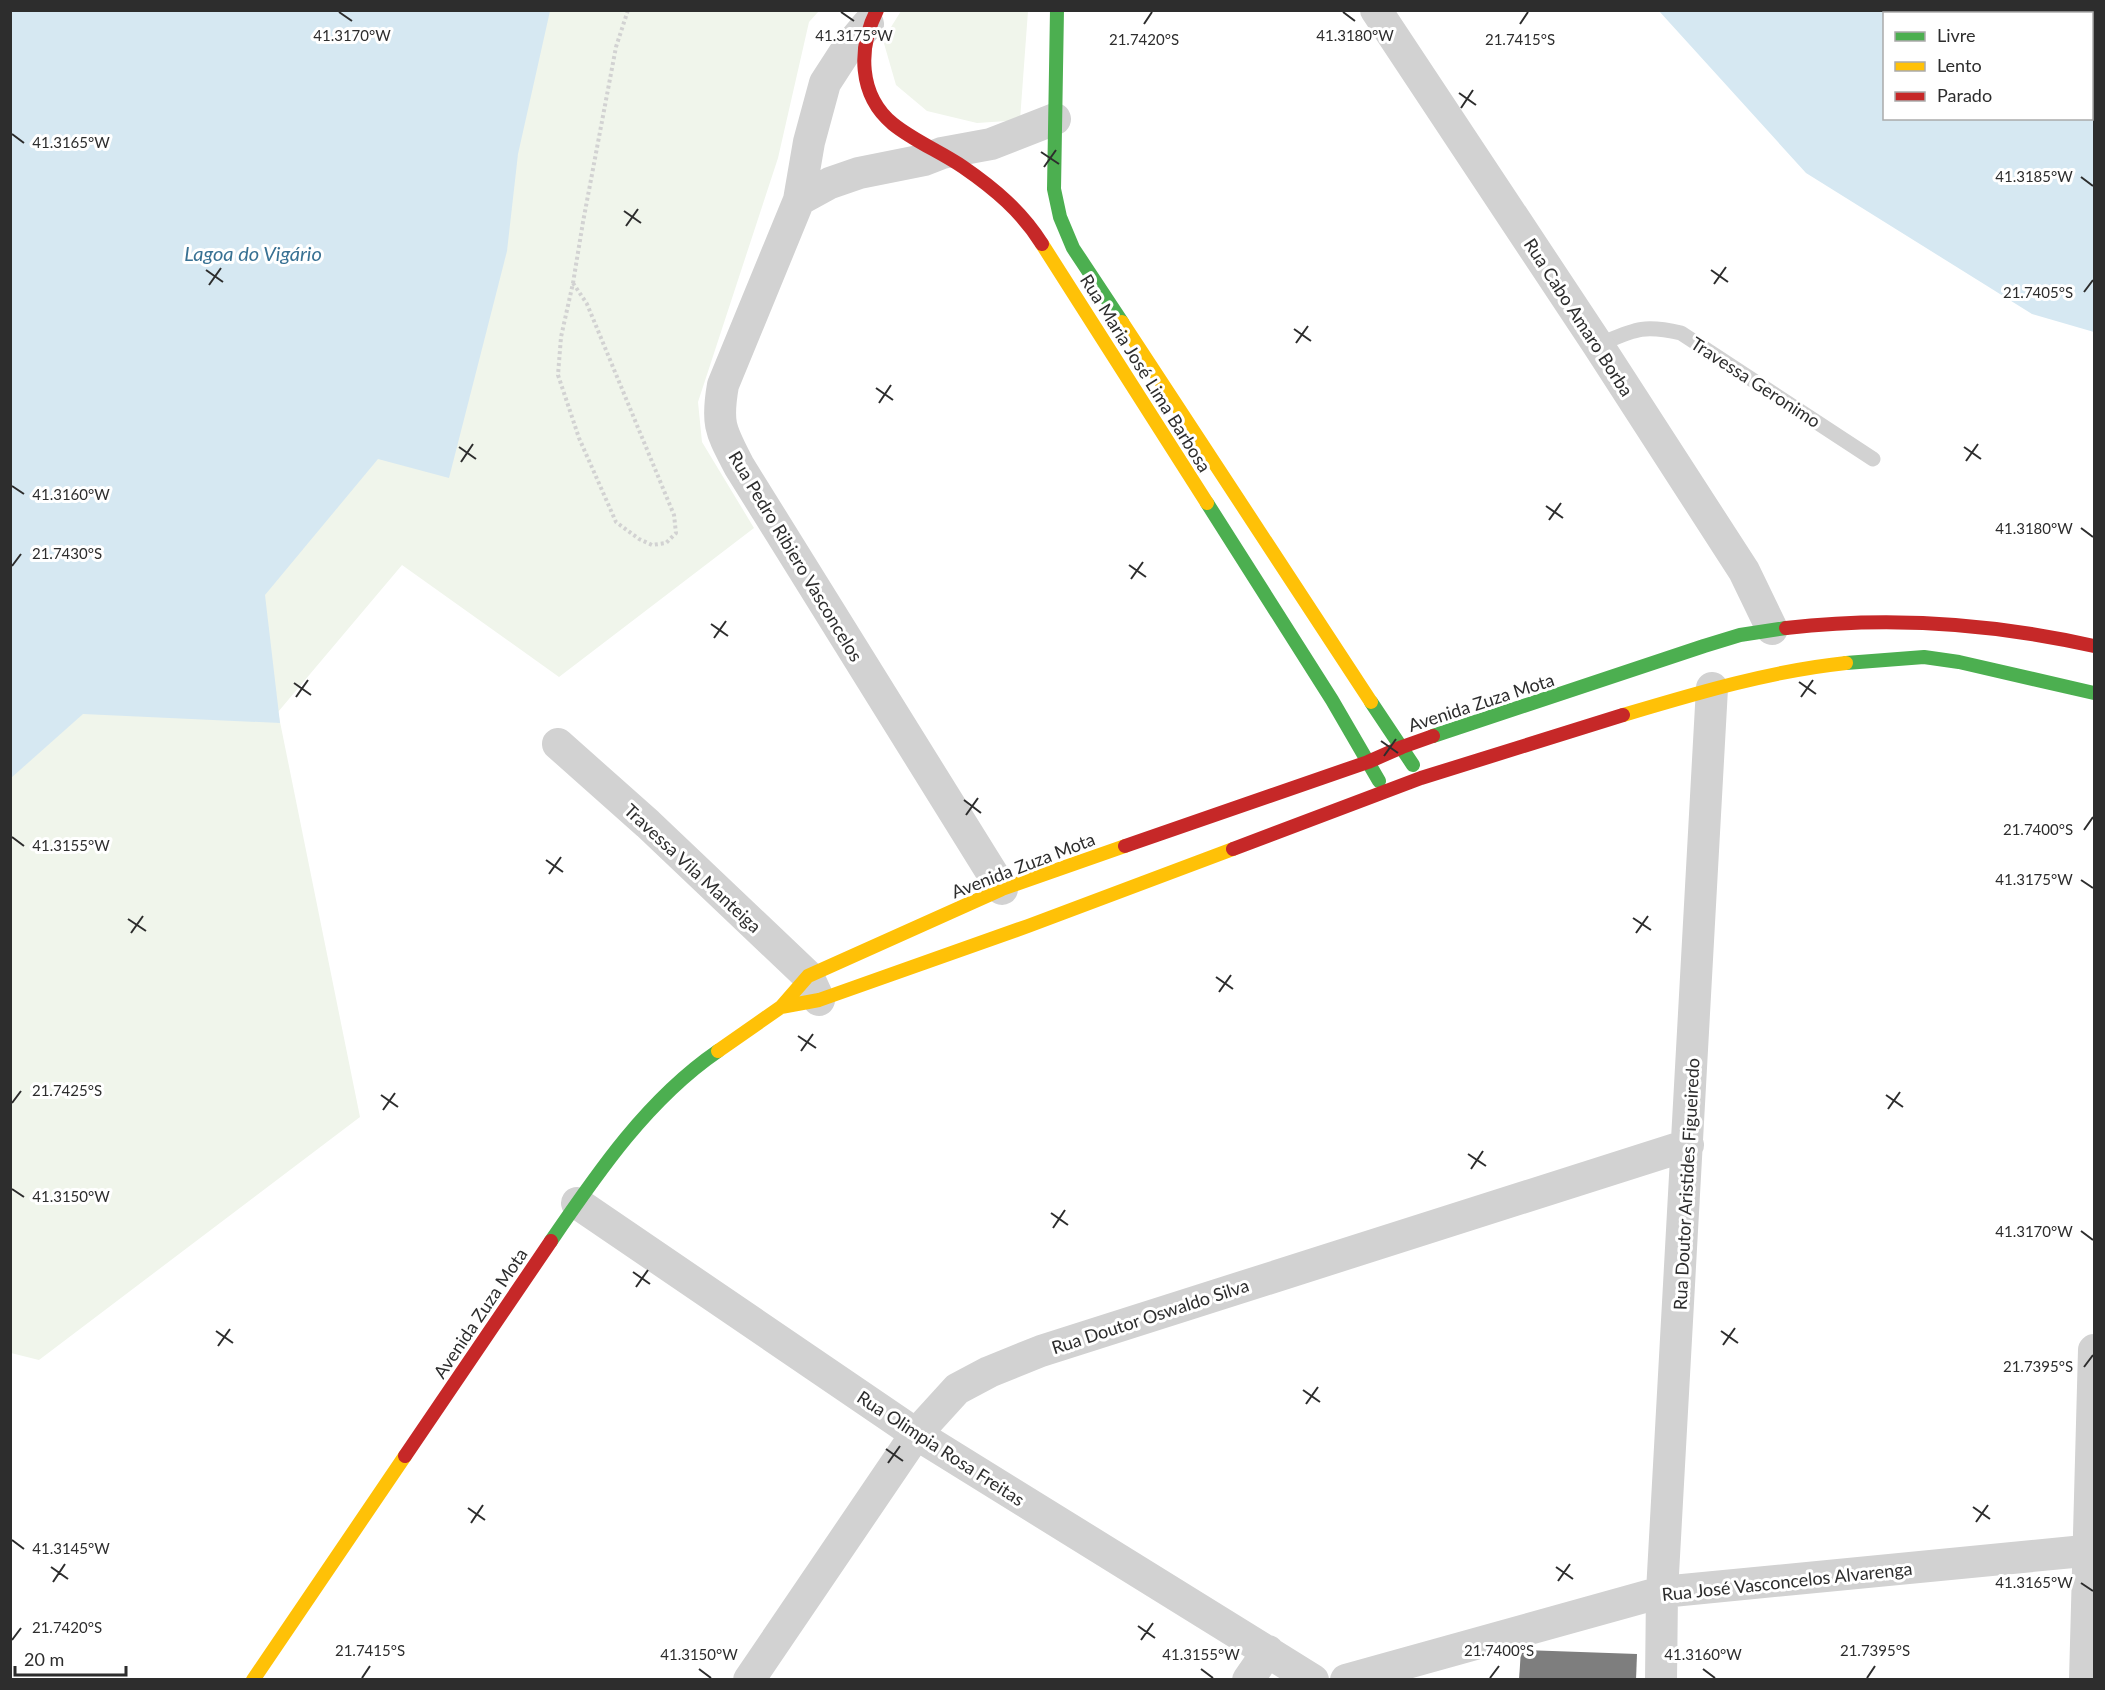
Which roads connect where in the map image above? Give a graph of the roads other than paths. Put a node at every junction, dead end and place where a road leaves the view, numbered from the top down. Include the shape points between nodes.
1 (1057, 10) edge
2 (1376, 10) edge
3 (873, 17) edge
4 (1055, 119) junction
5 (942, 153) junction
6 (799, 200) junction
7 (1598, 345) junction
8 (1873, 459) dead end
9 (1772, 629) junction
10 (2094, 646) edge
11 (1712, 688) junction
12 (2094, 693) edge
13 (558, 744) dead end
14 (1402, 747) junction
15 (1368, 762) junction
16 (1421, 778) junction
17 (1387, 792) junction
18 (1002, 889) junction
19 (814, 988) junction
20 (781, 1007) junction
21 (1688, 1145) junction
22 (577, 1203) junction
23 (2094, 1350) edge
24 (916, 1434) junction
25 (2092, 1550) edge
26 (1662, 1592) junction
27 (1268, 1651) junction
28 (253, 1680) edge
29 (749, 1680) edge
30 (1248, 1680) edge
31 (1313, 1680) edge
32 (1346, 1680) edge
33 (1661, 1680) edge
34 (2085, 1680) edge

1 - 4 main road, Rua Maria José Lima Barbosa
2 - 7 street, Rua Cabo Amaro Borba
3 - 5 main road, Rua Maria José Lima Barbosa via 863,53 864,76 874,100 890,122
3 - 6 street, Rua Pedro Ribiero Vasconcelos via 825,82
4 - 5 street via 992,144
4 - 14 main road, Rua Maria José Lima Barbosa via 1054,189 1073,248
5 - 6 street via 859,173
5 - 15 main road, Rua Maria José Lima Barbosa via 999,193 1034,231
6 - 18 street, Rua Pedro Ribiero Vasconcelos via 723,385 719,410 722,432 745,476
7 - 8 lane, Travessa Geronimo via 1639,328 1681,333
7 - 9 street, Rua Cabo Amaro Borba via 1744,571
9 - 10 main road, Avenida Zuza Mota via 1856,622 1940,622 2007,629
9 - 14 main road, Avenida Zuza Mota via 1710,644
11 - 12 main road, Avenida Zuza Mota via 1803,668 1924,657
11 - 16 main road, Avenida Zuza Mota
11 - 21 street, Rua Doutor Aristides Figueiredo
13 - 19 street, Travessa Vila Manteiga via 648,824
14 - 15 main road, Avenida Zuza Mota
14 - 16 main road, Rua Maria José Lima Barbosa
15 - 17 main road, Rua Maria José Lima Barbosa
15 - 18 main road, Avenida Zuza Mota
16 - 17 main road, Avenida Zuza Mota
17 - 19 main road, Avenida Zuza Mota via 1040,922
18 - 19 main road, Avenida Zuza Mota
19 - 20 main road, Avenida Zuza Mota
19 - 20 main road, Avenida Zuza Mota
20 - 22 main road, Avenida Zuza Mota via 699,1064 662,1098
21 - 24 street, Rua Doutor Oswaldo Silva via 1041,1351 957,1389
21 - 26 street, Rua Doutor Aristides Figueiredo
22 - 24 street, Rua Olimpia Rosa Freitas
22 - 28 main road, Avenida Zuza Mota
23 - 25 street
24 - 27 street, Rua Olimpia Rosa Freitas
24 - 29 street, Rua Doutor Oswaldo Silva
25 - 26 street, Rua José Vasconcelos Alvarenga
25 - 34 street
26 - 32 street, Rua José Vasconcelos Alvarenga
26 - 33 street, Rua Doutor Aristides Figueiredo
27 - 30 street
27 - 31 street, Rua Olimpia Rosa Freitas

